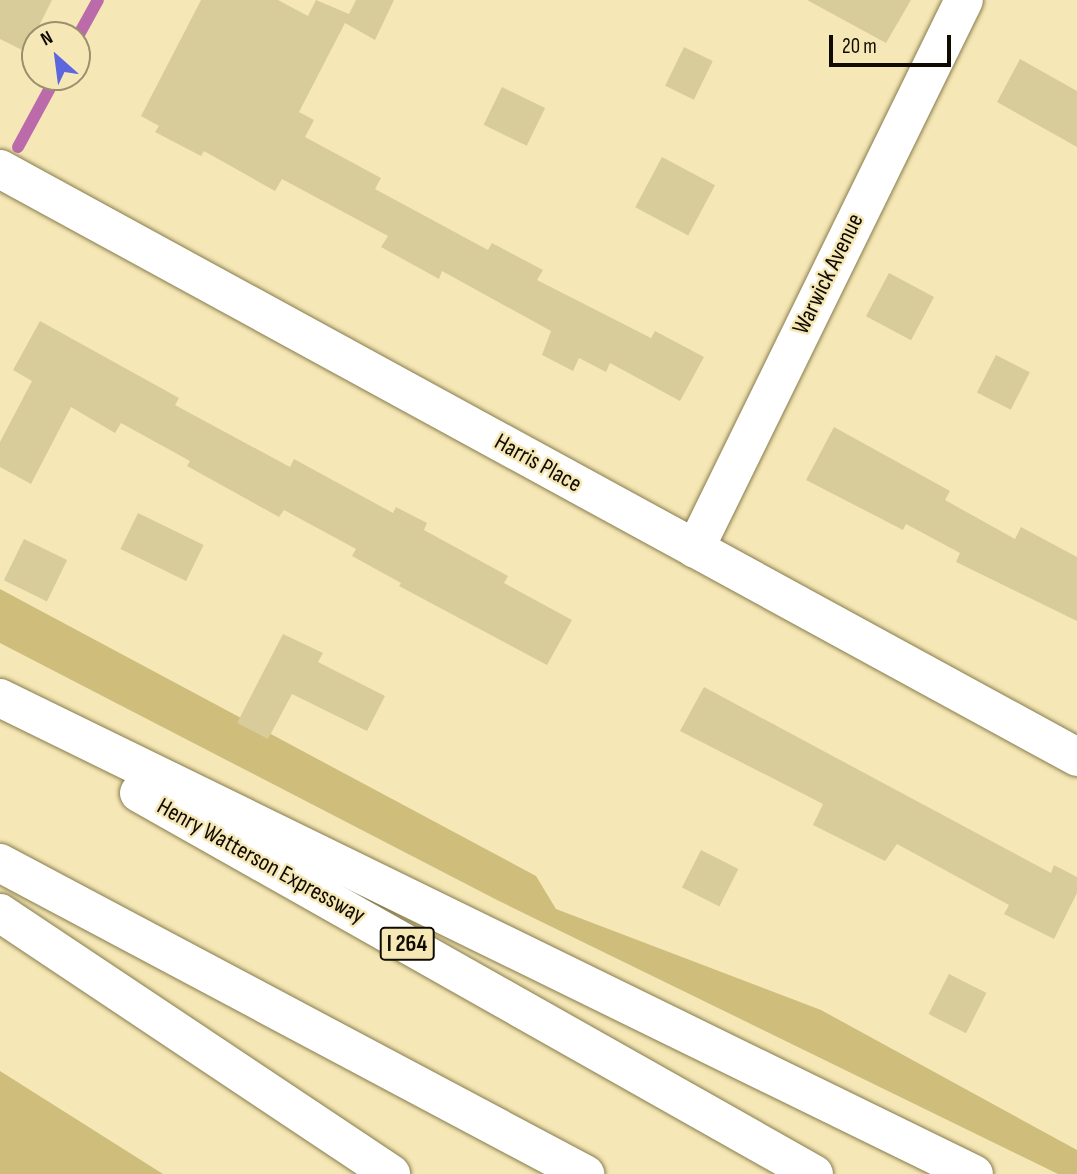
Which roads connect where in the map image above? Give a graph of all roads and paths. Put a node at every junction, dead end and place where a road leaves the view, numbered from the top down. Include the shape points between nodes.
1 (964, 0) edge
2 (0, 169) edge
3 (695, 549) junction
4 (0, 698) edge
5 (0, 714) edge
6 (1077, 757) edge
7 (0, 863) edge
8 (0, 913) edge
9 (391, 1174) edge
10 (585, 1174) edge
11 (814, 1174) edge
12 (974, 1174) edge

1 - 3 main road, Warwick Avenue
2 - 3 main road, Harris Place
3 - 6 main road, Harris Place
4 - 12 main road
5 - 11 main road, Henry Watterson Expressway / I 264
7 - 10 main road
8 - 9 main road

